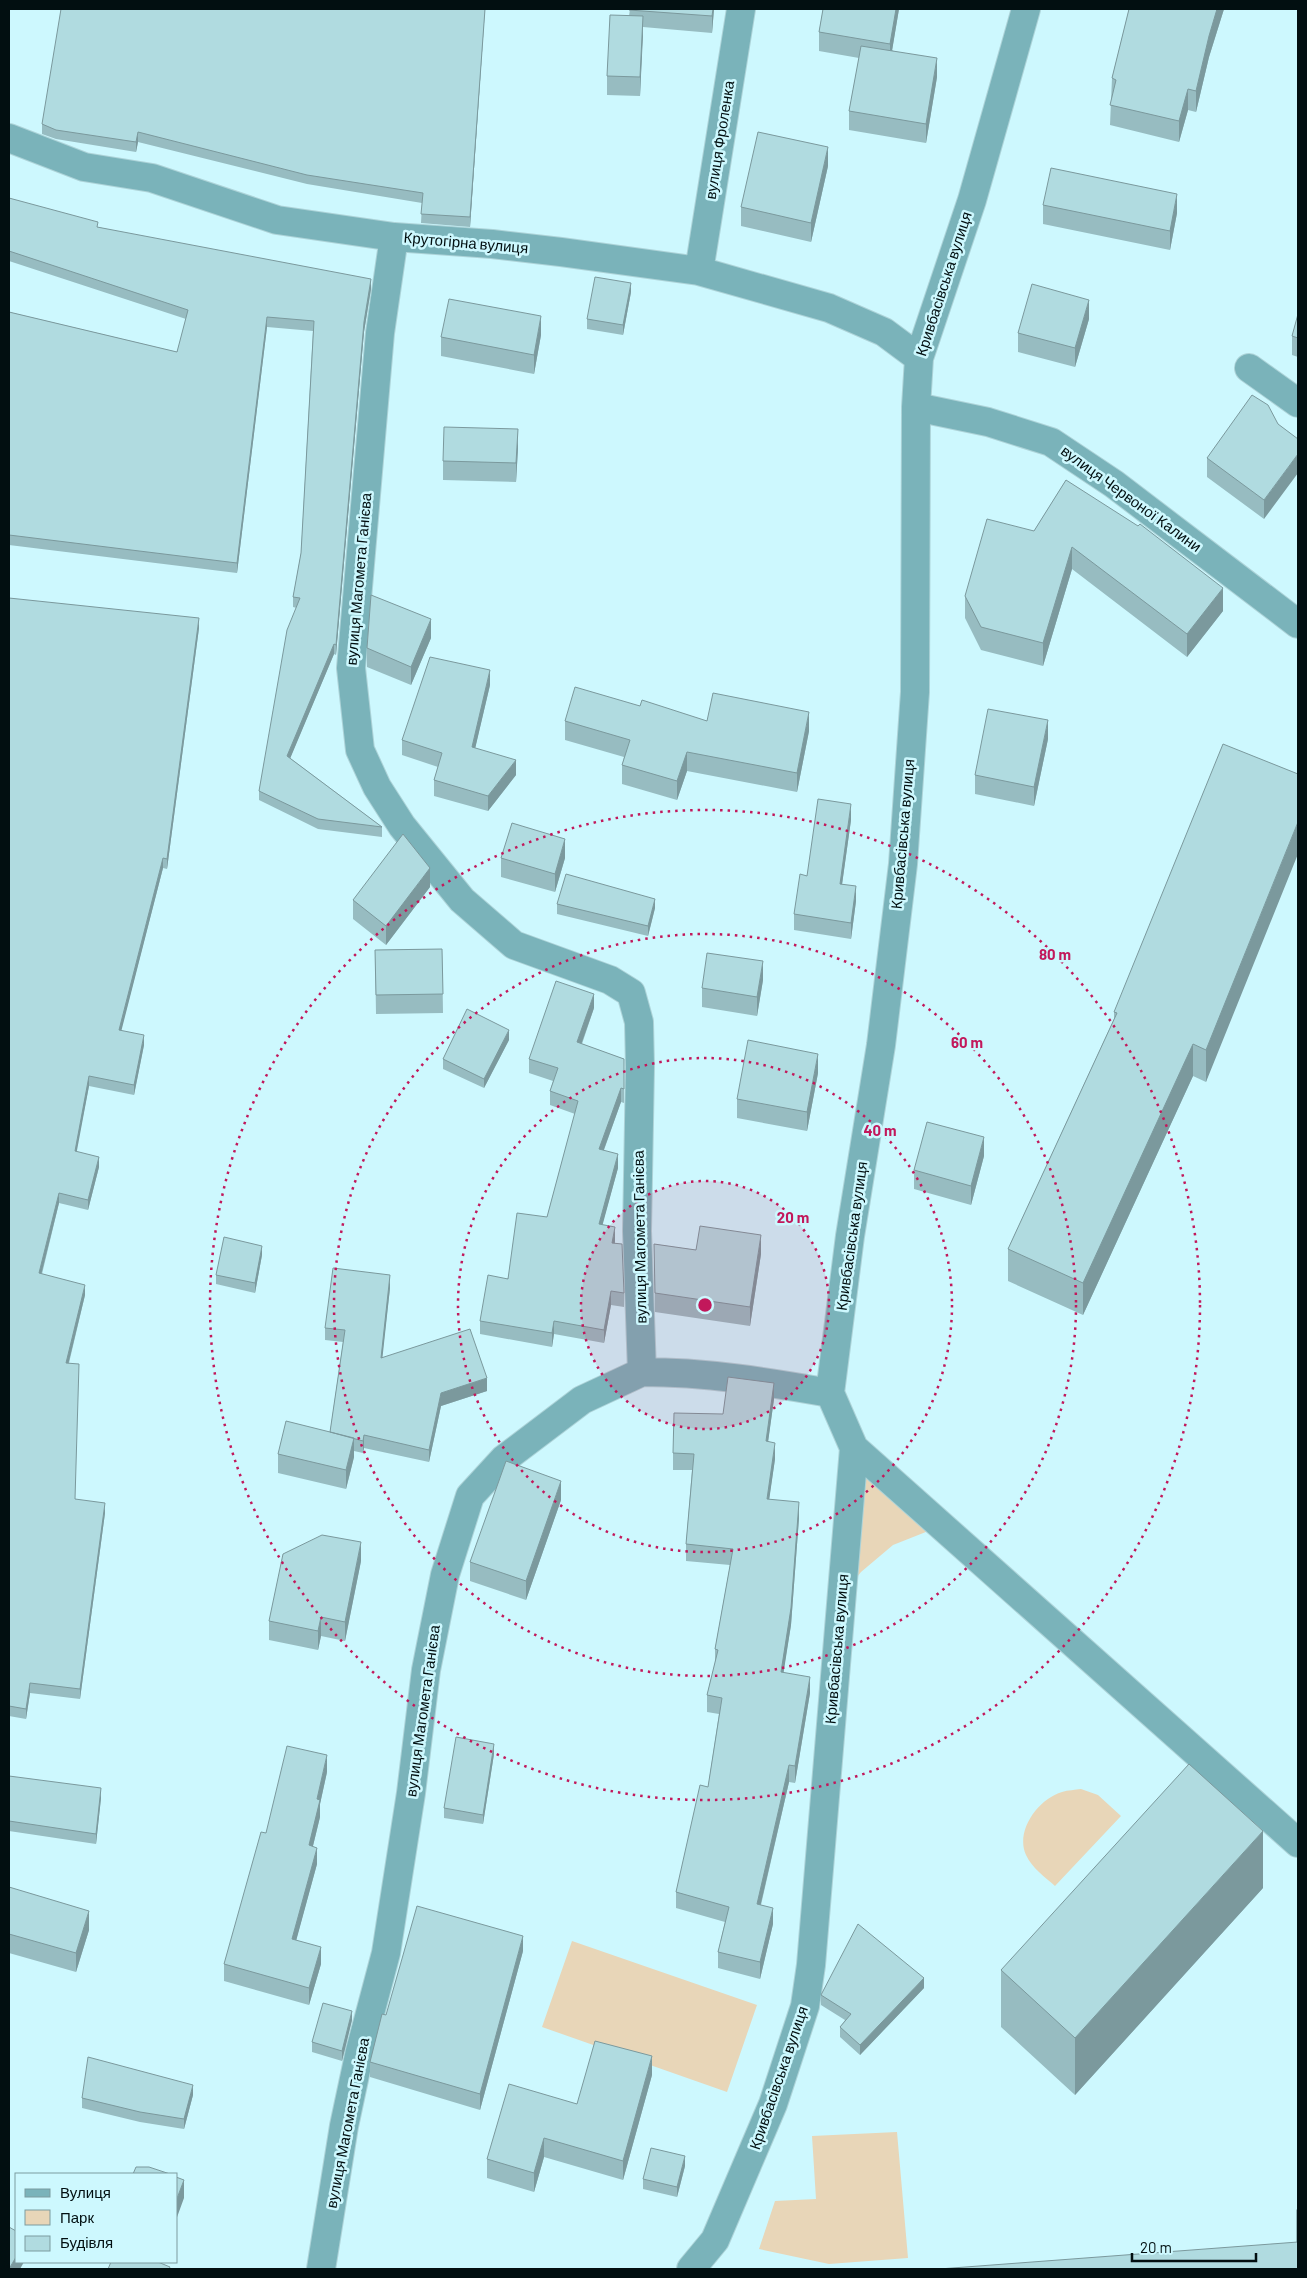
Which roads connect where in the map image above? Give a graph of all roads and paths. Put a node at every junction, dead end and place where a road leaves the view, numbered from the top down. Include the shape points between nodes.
1 (741, 9) edge
2 (1026, 9) edge
3 (9, 138) edge
4 (394, 237) junction
5 (699, 271) junction
6 (919, 358) junction
7 (1249, 368) dead end
8 (1298, 403) edge
9 (916, 407) junction
10 (1298, 624) edge
11 (642, 1372) junction
12 (830, 1393) junction
13 (854, 1448) junction
14 (1298, 1843) edge
15 (322, 2269) edge
16 (691, 2269) edge

1 - 5 street, вулиця Фроленка
2 - 6 street, Кривбасівська вулиця via 972,200
3 - 4 street, Крутогірна вулиця via 84,167 152,178 277,220
4 - 5 street, Крутогірна вулиця via 551,251
4 - 11 street, вулиця Магомета Ганієва via 380,333 351,668 360,750 377,787 402,826 462,900 514,945 610,980 631,993 639,1022 640,1049 637,1231
5 - 6 street, Крутогірна вулиця via 829,308 884,332
6 - 9 street, Кривбасівська вулиця
7 - 8 street
9 - 10 street, вулиця Червоної Калини via 988,422 1051,442 1114,484
9 - 12 street, Кривбасівська вулиця via 915,692 902,864 881,1045 850,1236
11 - 12 street via 742,1378
11 - 15 street, вулиця Магомета Ганієва via 582,1400 504,1459 470,1496 446,1575 426,1670 386,1953 344,2126
12 - 13 street, Кривбасівська вулиця
13 - 14 street
13 - 16 street, Кривбасівська вулиця via 806,2006 773,2104 715,2240

